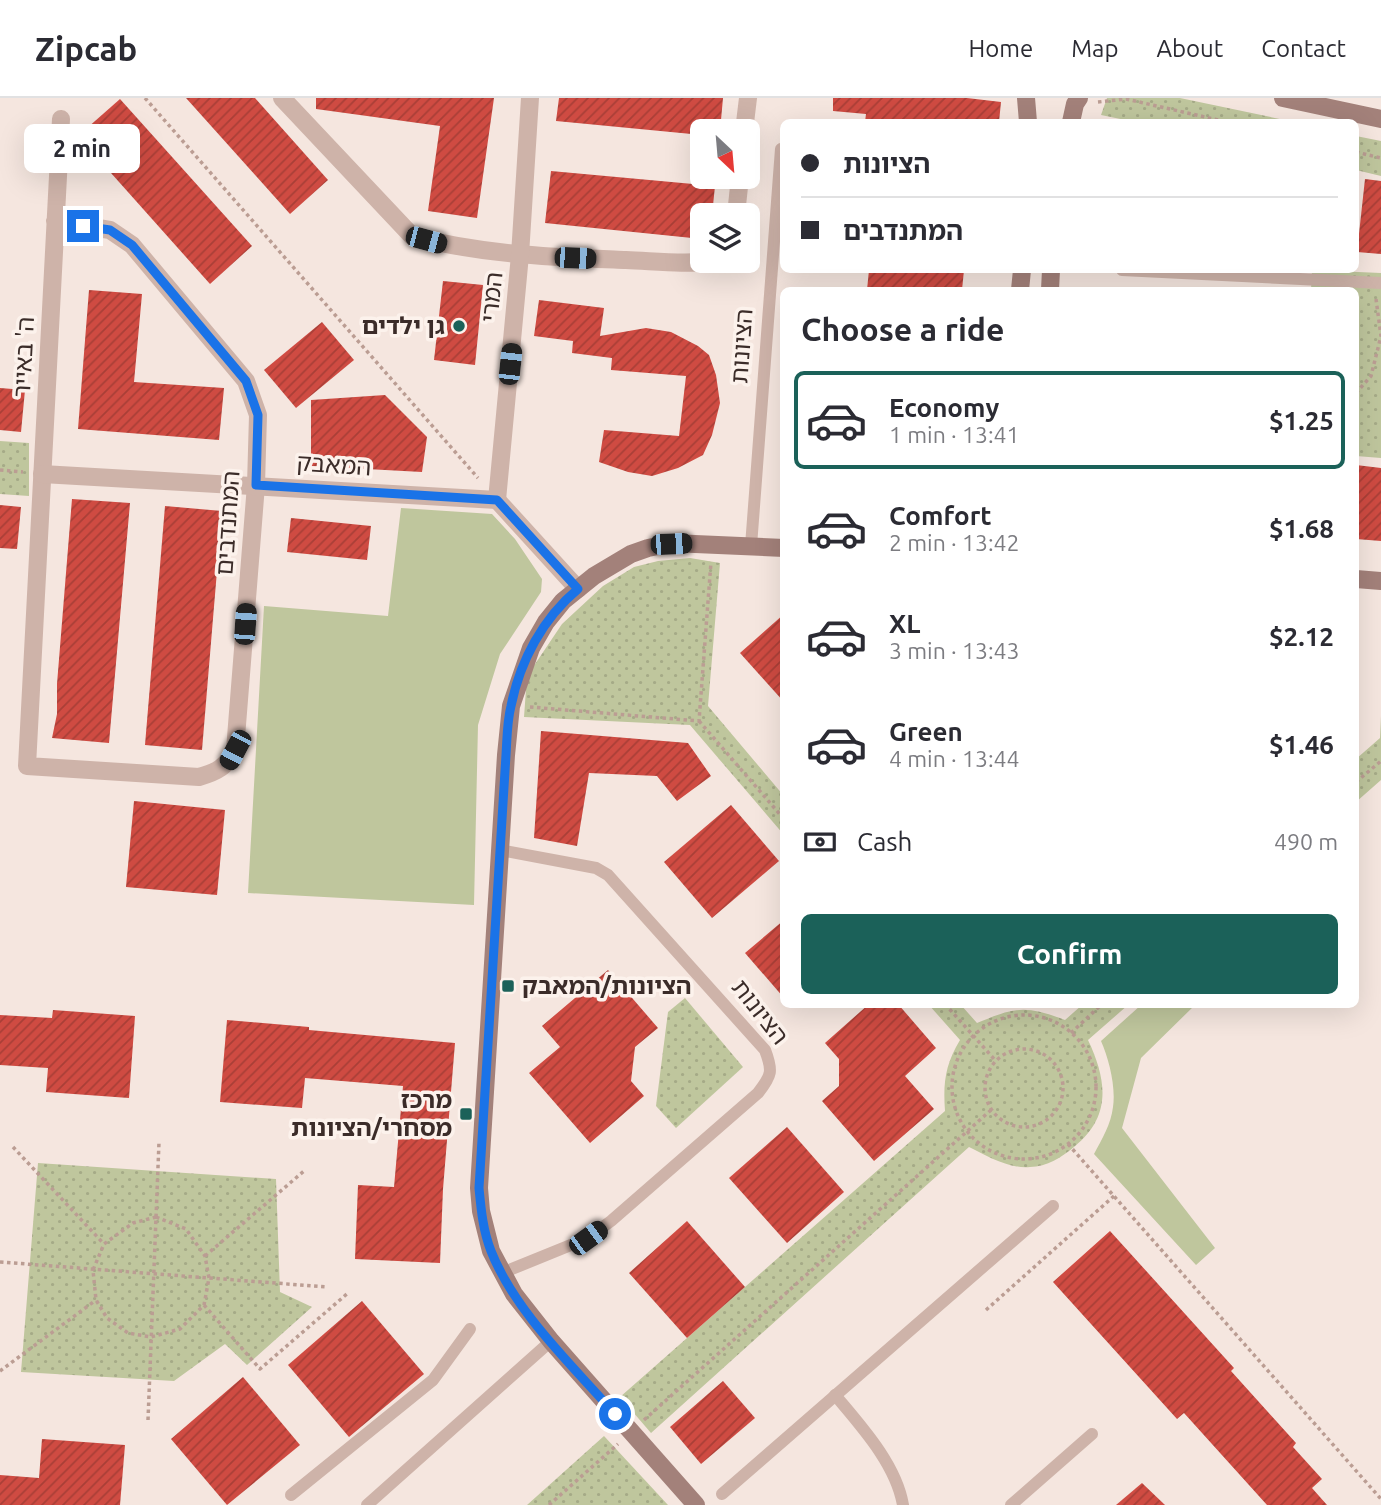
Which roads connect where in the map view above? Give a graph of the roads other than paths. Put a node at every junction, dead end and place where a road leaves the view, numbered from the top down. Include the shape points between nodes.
1 (282, 98) edge
2 (530, 98) edge
3 (748, 98) edge
4 (1026, 98) edge
5 (1283, 98) edge
6 (1077, 101) edge
7 (61, 119) dead end
8 (745, 119) edge
9 (1028, 119) edge
10 (1072, 119) edge
11 (1381, 119) edge
12 (780, 162) edge
13 (55, 221) junction
14 (520, 255) junction
15 (690, 262) edge
16 (1181, 273) edge
17 (1377, 283) edge
18 (42, 474) junction
19 (256, 485) junction
20 (497, 500) junction
21 (751, 546) junction
22 (780, 548) edge
23 (1359, 579) edge
24 (1381, 582) edge
25 (578, 589) junction
26 (27, 766) joint
27 (500, 850) junction
28 (1053, 1206) dead end
29 (502, 1273) junction
30 (470, 1329) dead end
31 (551, 1341) junction
32 (835, 1395) junction
33 (1092, 1434) dead end
34 (722, 1494) dead end
35 (291, 1495) dead end
36 (367, 1505) edge
37 (696, 1505) edge
38 (903, 1505) edge
39 (1011, 1505) edge

1 - 14 street via 412,236
2 - 14 street, המרי
3 - 8 street
4 - 9 street
5 - 11 street
6 - 10 street
7 - 13 street, ה' באייר
12 - 21 lane, הציונות
13 - 18 street, ה' באייר
13 - 19 street, המתנדבים via 110,230 132,245 246,381 258,415
14 - 15 street
14 - 20 street, המרי
16 - 17 lane
18 - 19 street, המאבק
18 - 26 street, ה' באייר
19 - 20 street, המאבק
19 - 26 street, המתנדבים via 235,750 229,763 199,777
20 - 25 street
21 - 22 street
21 - 25 street via 671,544 648,548 613,563
23 - 24 street
25 - 27 street via 546,622 531,648 511,706
27 - 29 street via 479,1188 485,1231
27 - 29 lane, הציונות via 596,868 608,875 765,1050 772,1068 758,1093 611,1221 588,1238
28 - 32 lane
29 - 31 street
30 - 35 lane via 433,1380
31 - 36 lane
31 - 37 street
32 - 34 lane
32 - 38 lane via 877,1446
33 - 39 lane

